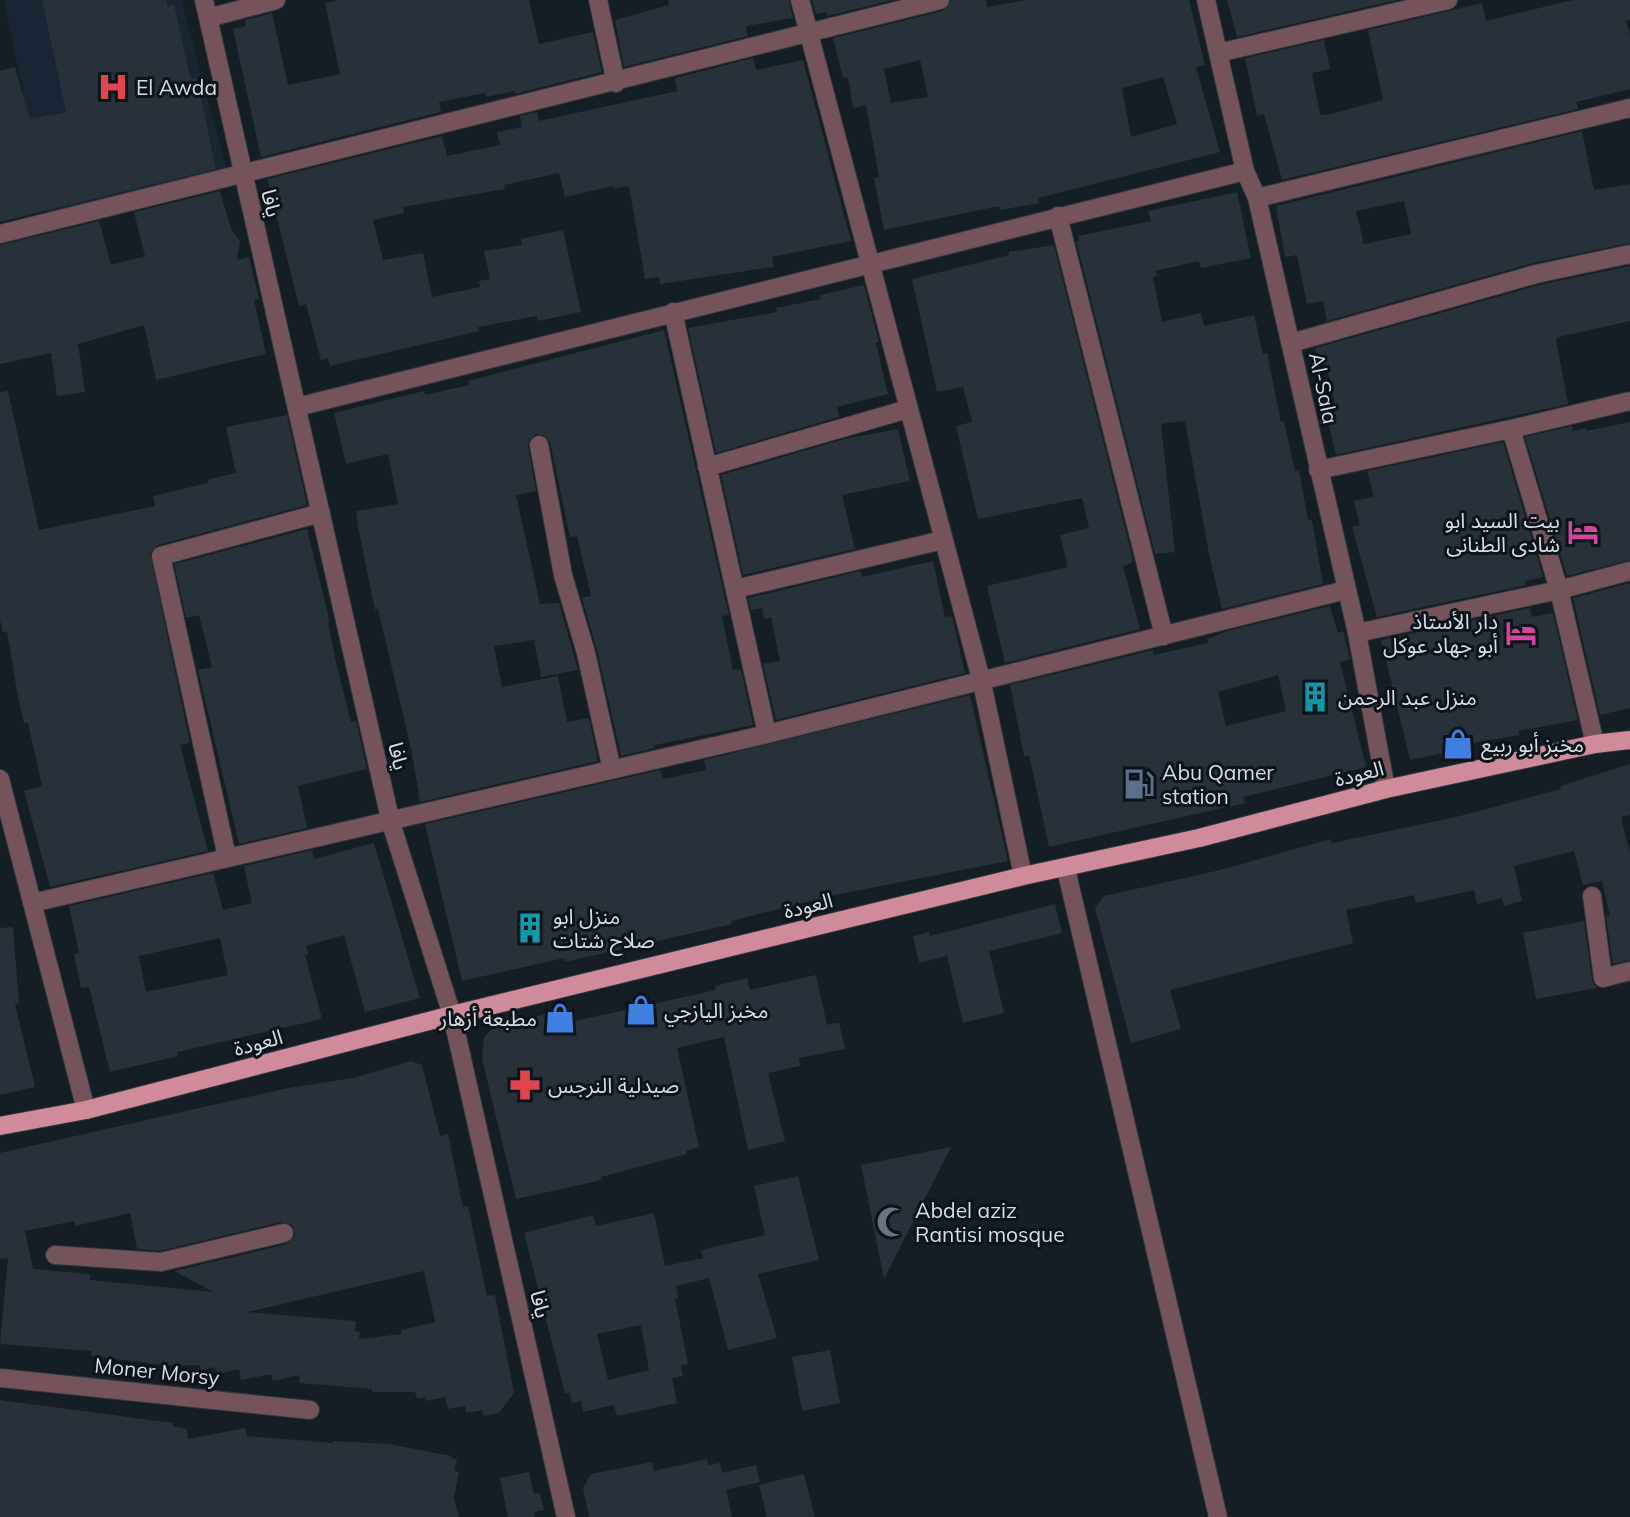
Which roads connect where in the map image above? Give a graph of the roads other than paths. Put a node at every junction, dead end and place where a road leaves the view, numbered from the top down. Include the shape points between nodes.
1 (204, 0) edge
2 (276, 0) edge
3 (598, 0) edge
4 (800, 0) edge
5 (940, 0) edge
6 (1206, 0) edge
7 (1448, 0) edge
8 (208, 18) junction
9 (807, 34) junction
10 (1218, 53) junction
11 (616, 83) junction
12 (1630, 108) edge
13 (1245, 171) junction
14 (243, 175) junction
15 (1257, 198) junction
16 (1058, 216) junction
17 (0, 234) edge
18 (1630, 254) edge
19 (871, 262) junction
20 (673, 312) junction
21 (1290, 343) junction
22 (1630, 401) edge
23 (297, 407) junction
24 (908, 409) junction
25 (1511, 429) junction
26 (539, 445) dead end
27 (708, 467) junction
28 (1318, 470) junction
29 (321, 513) junction
30 (943, 540) junction
31 (1630, 571) edge
32 (735, 589) junction
33 (1346, 590) junction
34 (1559, 590) junction
35 (1357, 633) junction
36 (1164, 636) junction
37 (982, 683) junction
38 (767, 734) junction
39 (1630, 740) edge
40 (1595, 744) junction
41 (612, 770) junction
42 (0, 779) edge
43 (1386, 789) junction
44 (391, 823) junction
45 (227, 857) junction
46 (1066, 869) junction
47 (1023, 876) junction
48 (1592, 896) dead end
49 (32, 903) junction
50 (1630, 971) edge
51 (452, 1015) junction
52 (86, 1110) junction
53 (0, 1126) edge
54 (284, 1233) dead end
55 (55, 1255) dead end
56 (0, 1378) edge
57 (310, 1410) dead end
58 (566, 1517) edge
59 (1218, 1517) edge

1 - 8 street, يافا
2 - 8 street
3 - 11 street
4 - 9 street
5 - 9 street
6 - 10 street, Al-Sala
7 - 10 street
8 - 14 street, يافا
9 - 11 street
9 - 19 street
10 - 13 street, Al-Sala
11 - 14 street
12 - 15 street
13 - 15 street, Al-Sala
13 - 16 street
14 - 17 street
14 - 23 street, يافا
15 - 21 street, Al-Sala
16 - 19 street
16 - 36 street
18 - 21 street via 1536,274
19 - 20 street
19 - 24 street
20 - 23 street
20 - 27 street
21 - 28 street, Al-Sala
22 - 25 street
23 - 29 street, يافا
24 - 27 street
24 - 30 street
25 - 28 street
25 - 34 street
26 - 41 street via 563,575
27 - 32 street
28 - 33 street, Al-Sala
29 - 44 street, يافا
29 - 45 street via 161,556
30 - 32 street
30 - 37 street
31 - 34 street
32 - 38 street
33 - 35 street, Al-Sala
33 - 36 street
34 - 35 street
34 - 40 street
35 - 43 street, Al-Sala
36 - 37 street
37 - 38 street
37 - 47 street
38 - 41 street
39 - 40 main road, العودة
40 - 43 main road, العودة
41 - 44 street
42 - 49 street
43 - 46 main road, العودة
44 - 45 street
44 - 51 street, يافا
45 - 49 street
46 - 47 main road, العودة
46 - 59 street
47 - 51 main road, العودة
48 - 50 street via 1603,978
49 - 52 street
51 - 52 main road, العودة
51 - 58 street, يافا
52 - 53 main road, العودة
54 - 55 street via 161,1262
56 - 57 street, Moner Morsy

